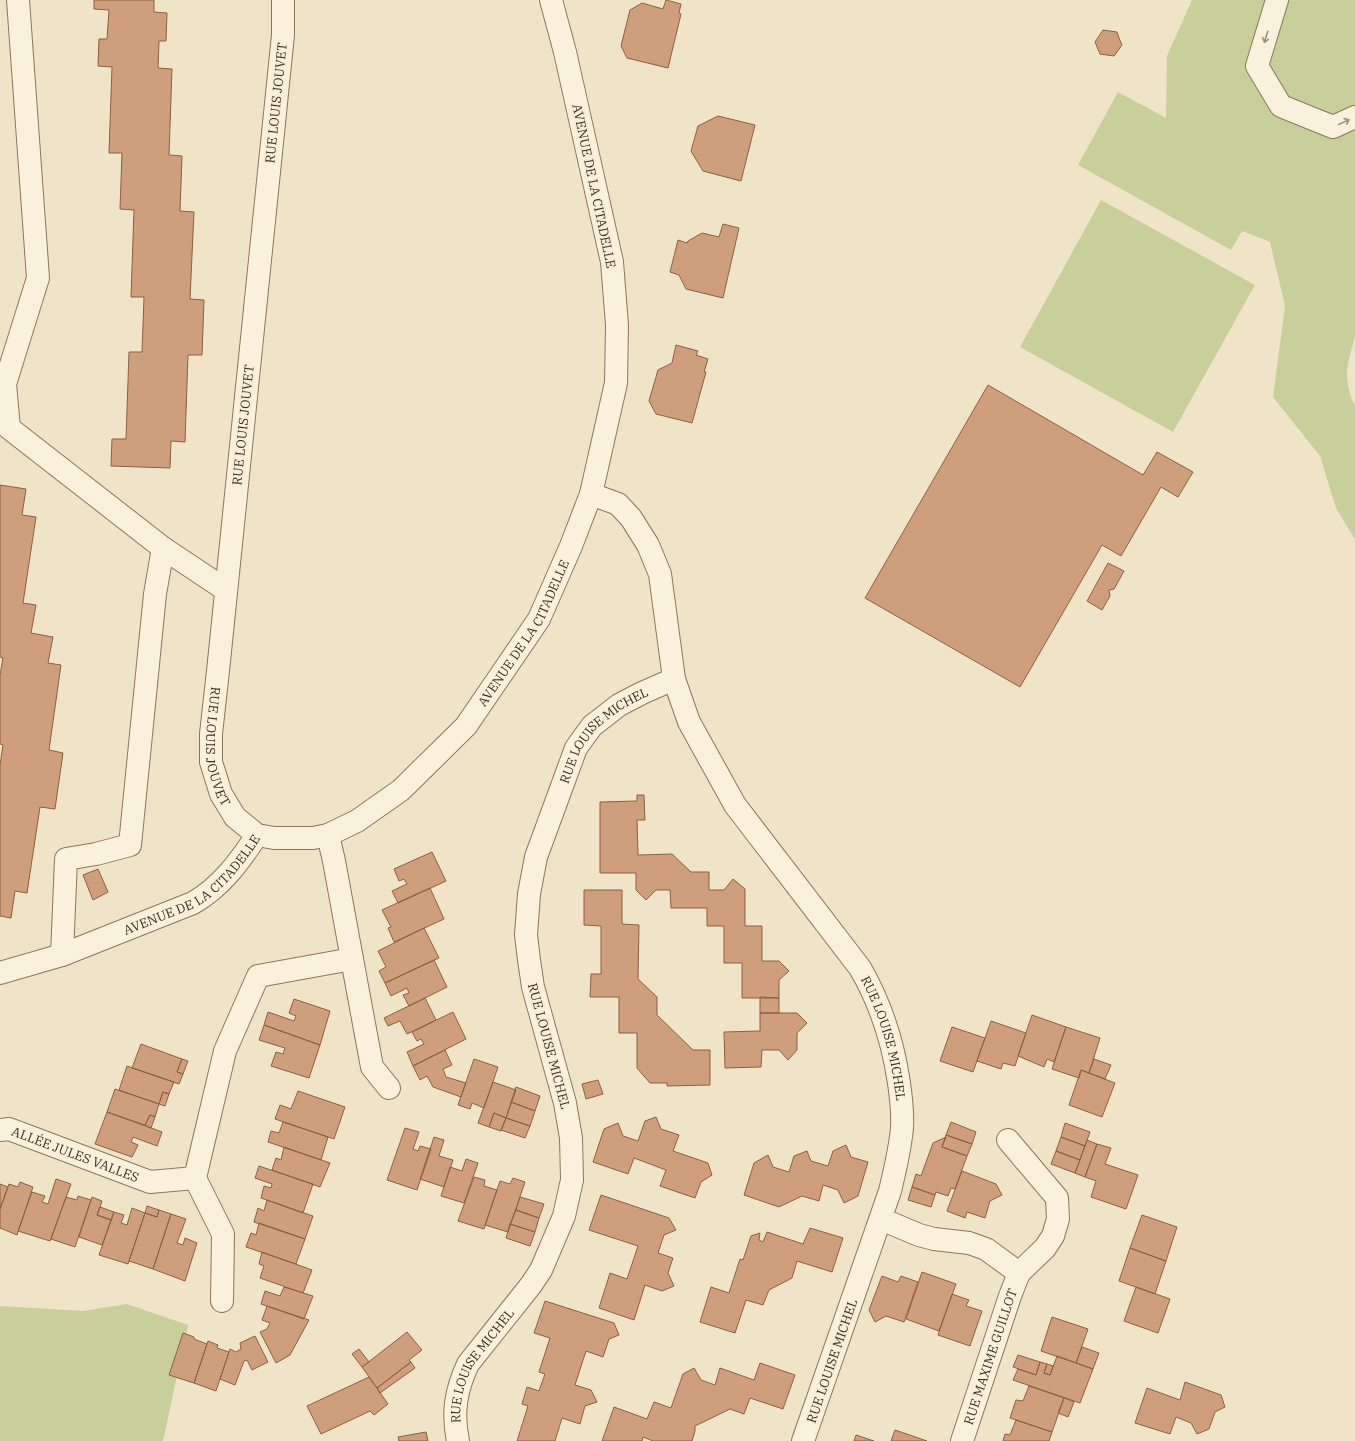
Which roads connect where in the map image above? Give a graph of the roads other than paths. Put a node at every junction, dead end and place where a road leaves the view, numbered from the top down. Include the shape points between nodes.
1 (18, 0) edge
2 (283, 0) edge
3 (551, 0) edge
4 (1277, 0) edge
5 (1355, 117) edge
6 (591, 494) junction
7 (163, 548) junction
8 (226, 590) junction
9 (674, 679) junction
10 (257, 835) junction
11 (328, 835) junction
12 (62, 955) junction
13 (352, 958) junction
14 (0, 973) edge
15 (389, 1088) dead end
16 (0, 1130) edge
17 (1008, 1140) dead end
18 (195, 1178) junction
19 (881, 1219) junction
20 (1019, 1273) junction
21 (222, 1301) dead end
22 (458, 1441) edge
23 (803, 1441) edge
24 (962, 1441) edge

1 - 7 street via 38,278 5,384 9,428
2 - 8 street, RUE LOUIS JOUVET via 283,35
3 - 6 street, AVENUE DE LA CITADELLE via 608,246 617,325 616,383
4 -> 5 street via 1257,66 1281,106 1332,127
6 - 9 street, RUE LOUISE MICHEL via 618,504 631,518 648,545 660,574
6 - 11 street, AVENUE DE LA CITADELLE via 572,546 539,619 466,726 401,790 357,820
7 - 8 street
7 - 12 street via 155,594 130,845 66,859
8 - 10 street, RUE LOUIS JOUVET via 212,734 212,762 221,794 228,806 235,817
9 - 19 street, RUE LOUISE MICHEL via 689,722 735,805 860,968 888,1030 900,1087 902,1127 896,1169
9 - 22 street, RUE LOUISE MICHEL via 619,705 592,726 576,748 536,857 529,894 526,935 533,987 565,1103 571,1138 572,1180 564,1216 541,1270 468,1364 463,1375 455,1404
10 - 11 street, AVENUE DE LA CITADELLE via 274,838 313,838
10 - 12 street, AVENUE DE LA CITADELLE via 236,864 206,895 193,903
11 - 13 street
12 - 14 street, AVENUE DE LA CITADELLE
13 - 15 street via 372,1067
13 - 18 street via 258,976 224,1051
16 - 18 street, ALLÉE JULES VALLES via 9,1129 150,1182
17 - 20 street via 1057,1198 1058,1218 1053,1236 1045,1248
18 - 21 street via 223,1234
19 - 20 street via 918,1235 969,1243 986,1249
19 - 23 street, RUE LOUISE MICHEL
20 - 24 street, RUE MAXIME GUILLOT

